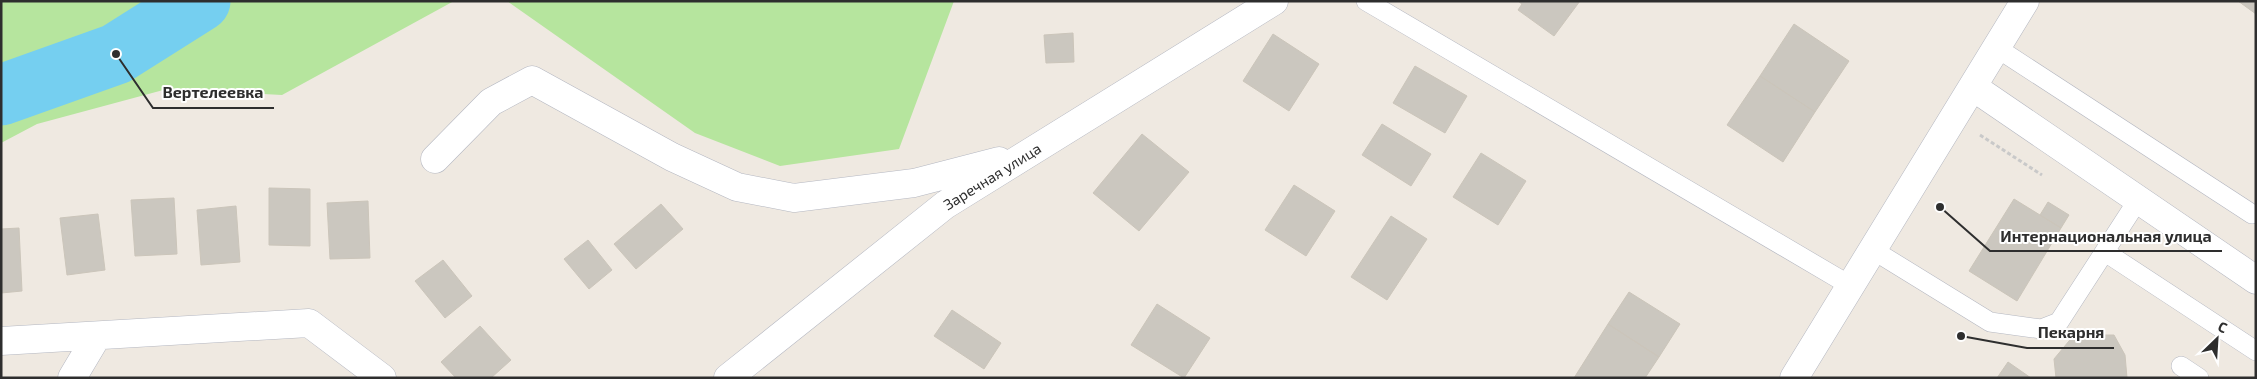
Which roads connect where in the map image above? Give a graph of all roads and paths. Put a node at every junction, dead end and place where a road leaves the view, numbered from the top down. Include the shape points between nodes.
1 (1274, 1) edge
2 (1366, 1) edge
3 (2025, 1) edge
4 (1997, 48) junction
5 (1973, 87) junction
6 (1025, 155) junction
7 (435, 159) dead end
8 (2138, 200) junction
9 (2252, 214) dead end
10 (1873, 250) junction
11 (2105, 252) junction
12 (2256, 280) edge
13 (1851, 286) junction
14 (97, 336) junction
15 (1, 341) edge
16 (2256, 352) edge
17 (2181, 366) dead end
18 (72, 378) edge
19 (382, 378) edge
20 (728, 378) edge
21 (1794, 378) edge
22 (2199, 378) edge

1 - 6 street, Заречная улица
2 - 13 lane
3 - 4 street
4 - 5 street
4 - 9 lane
5 - 8 street
5 - 10 street
6 - 7 street via 914,183 794,198 737,187 672,157 532,80 492,102
6 - 20 street, Заречная улица via 945,204
8 - 11 lane
8 - 12 street
10 - 11 lane via 1990,322 2041,329 2059,322
10 - 13 street
11 - 16 lane
13 - 21 street
14 - 15 street
14 - 18 street
14 - 19 street via 309,323
17 - 22 lane

